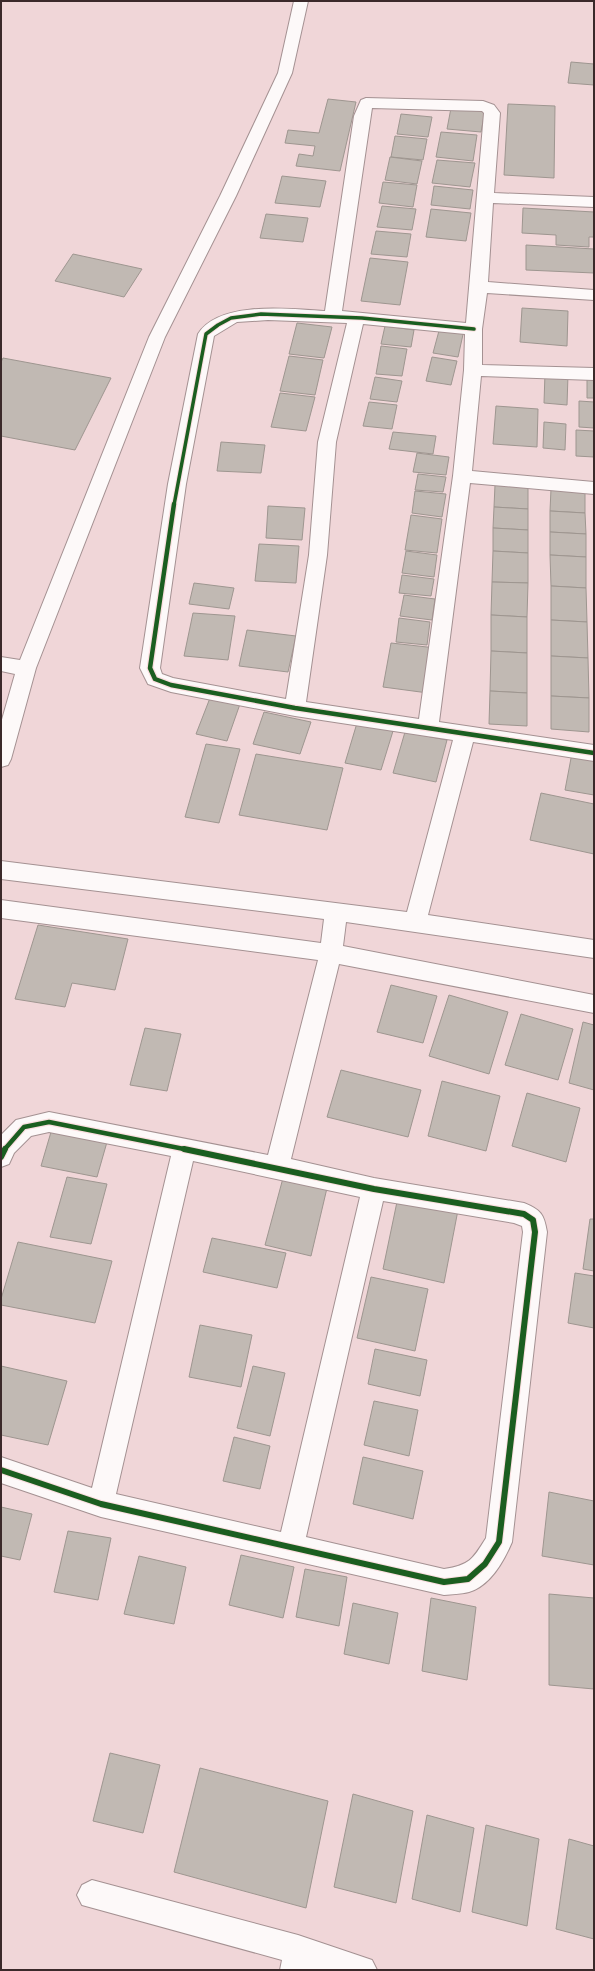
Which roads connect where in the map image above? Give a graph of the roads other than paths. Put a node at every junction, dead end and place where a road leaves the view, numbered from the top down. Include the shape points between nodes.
1 (302, 1) edge
2 (485, 198) junction
3 (594, 202) edge
4 (479, 287) junction
5 (594, 295) edge
6 (333, 316) junction
7 (356, 318) junction
8 (474, 329) junction
9 (473, 370) junction
10 (594, 374) edge
11 (462, 476) junction
12 (594, 488) edge
13 (1, 664) edge
14 (26, 668) junction
15 (295, 708) junction
16 (428, 728) junction
17 (465, 734) junction
18 (594, 753) edge
19 (1, 759) edge
20 (1, 870) edge
21 (1, 909) edge
22 (336, 912) junction
23 (415, 922) junction
24 (594, 949) edge
25 (331, 953) junction
26 (594, 1004) edge
27 (184, 1150) junction
28 (1, 1157) edge
29 (277, 1167) junction
30 (374, 1189) junction
31 (1, 1470) edge
32 (101, 1504) junction
33 (290, 1548) junction
34 (92, 1895) dead end
35 (297, 1960) edge
36 (362, 1970) edge

1 - 14 street via 285,73 228,196 157,337
2 - 3 street
2 - 4 street
2 - 6 street via 492,113 489,108 366,103
4 - 5 street
4 - 8 street
6 - 7 street
6 - 15 street via 240,316 226,320 206,334 177,484 150,656 150,668 155,678 171,685
7 - 8 street
7 - 15 street via 327,442 318,555
8 - 9 street
9 - 10 street
9 - 11 street
11 - 12 street
11 - 16 street
13 - 14 street
14 - 19 street
15 - 16 street
16 - 17 street
17 - 18 street
17 - 23 street
20 - 22 street
21 - 25 street
22 - 23 street
22 - 25 street
23 - 24 street
25 - 26 street
25 - 29 street
27 - 28 street via 49,1122 24,1127 6,1146
27 - 29 street
27 - 32 street
29 - 30 street
30 - 33 street
30 - 33 street via 514,1212 524,1214 533,1220 534,1232 499,1542 485,1564 468,1579 444,1582
31 - 32 street
32 - 33 street
34 - 35 street
35 - 36 street

